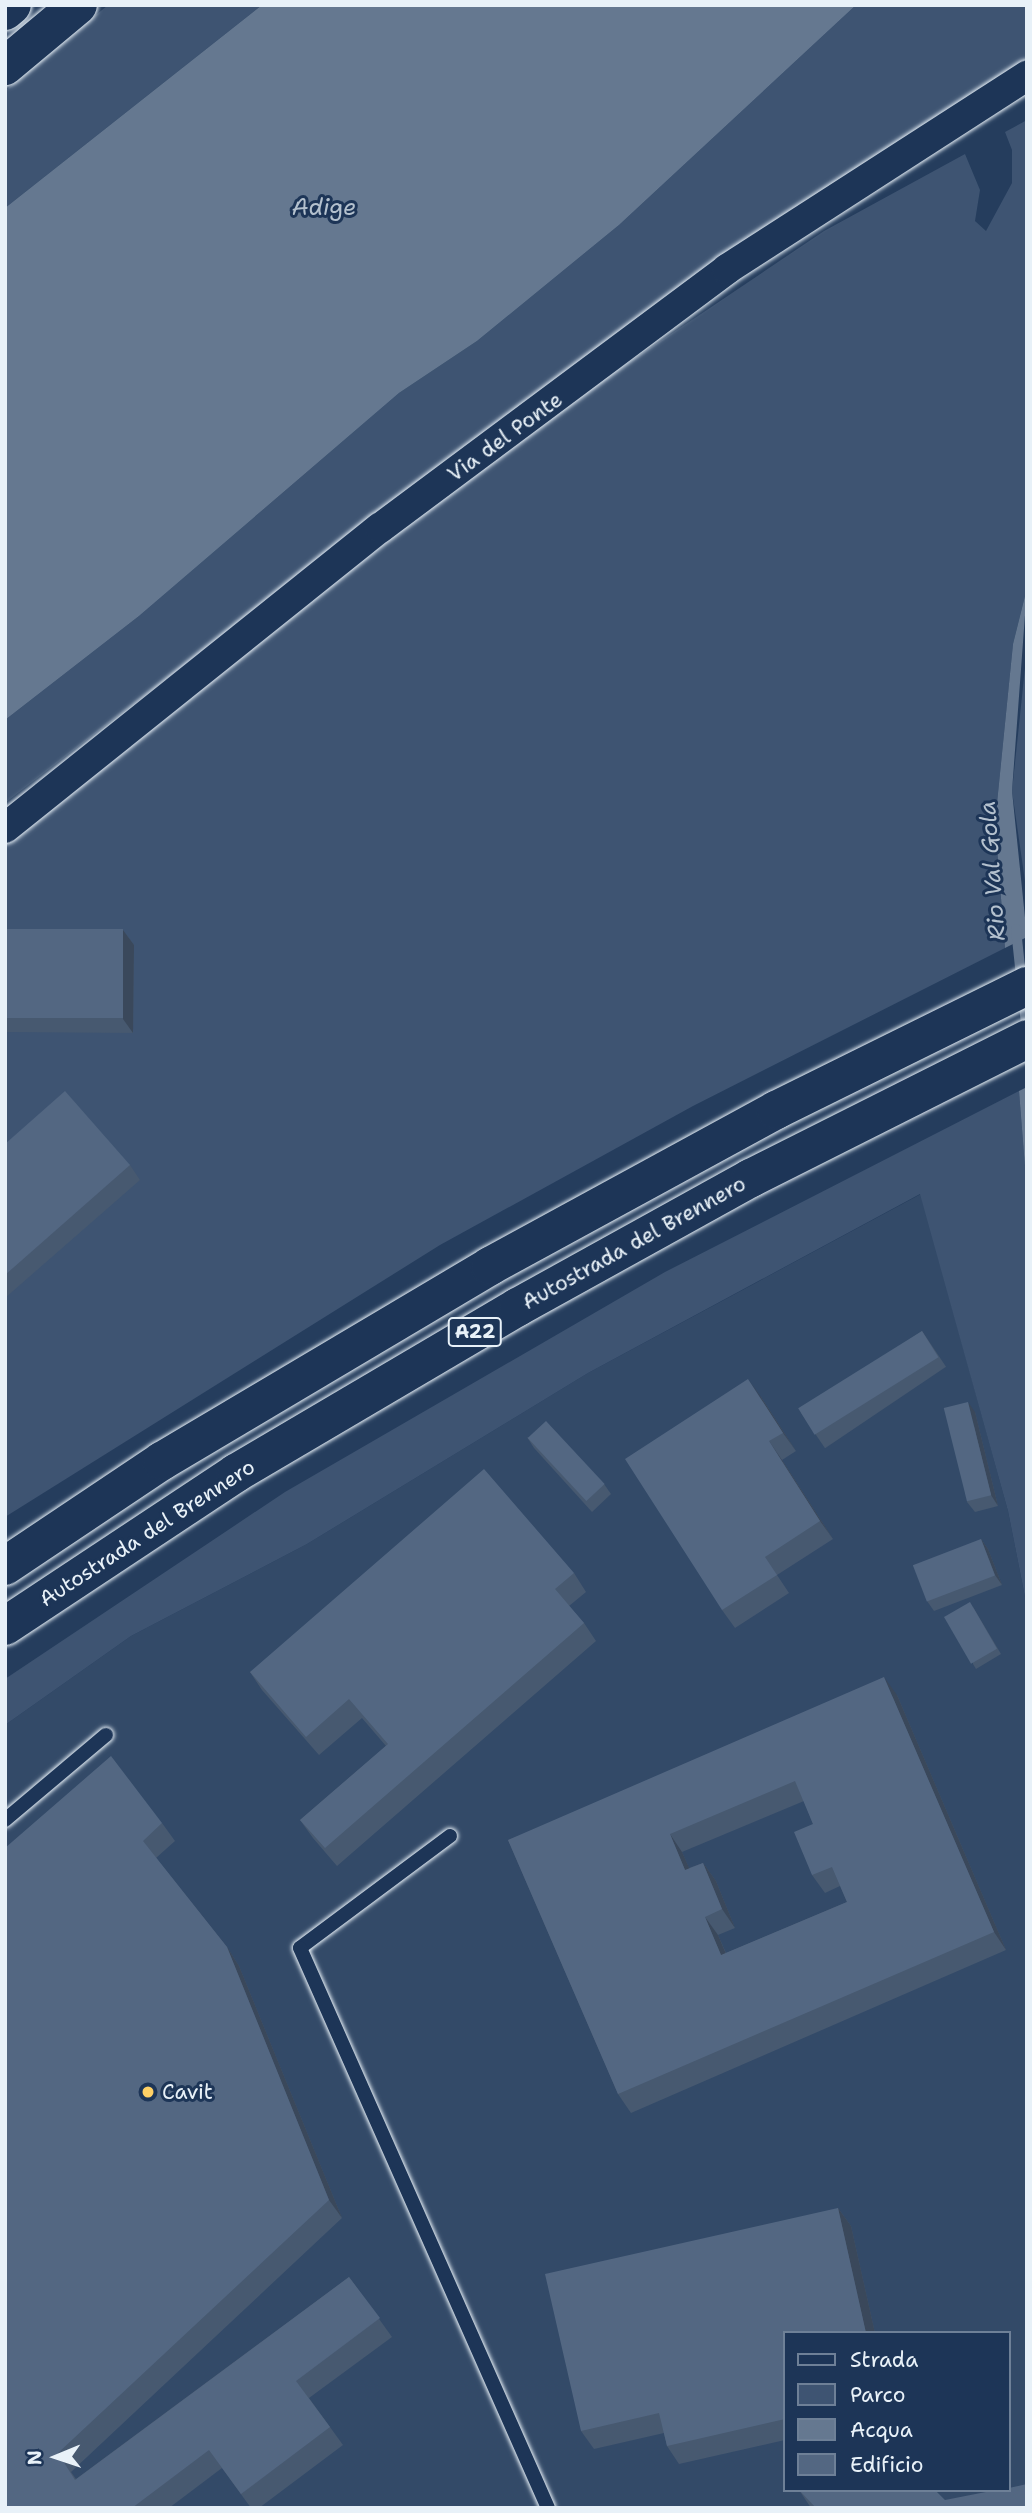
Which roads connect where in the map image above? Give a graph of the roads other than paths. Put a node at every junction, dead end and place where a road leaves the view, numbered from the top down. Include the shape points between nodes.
1 (12, 5) edge
2 (78, 5) edge
3 (5, 11) edge
4 (5, 66) edge
5 (1027, 76) edge
6 (5, 828) edge
7 (1027, 986) edge
8 (1027, 1039) edge
9 (5, 1566) edge
10 (5, 1626) edge
11 (106, 1735) dead end
12 (5, 1820) edge
13 (450, 1836) dead end
14 (548, 2508) edge

1 - 3 highway
2 - 4 highway
5 - 6 street, Via del Ponte via 727,269 380,528
7 - 9 highway, A22 via 776,1110 490,1266 162,1461
8 - 10 highway, Autostrada del Brennero / A22 via 751,1178 518,1307 236,1473
11 - 12 lane
13 - 14 lane via 300,1948

